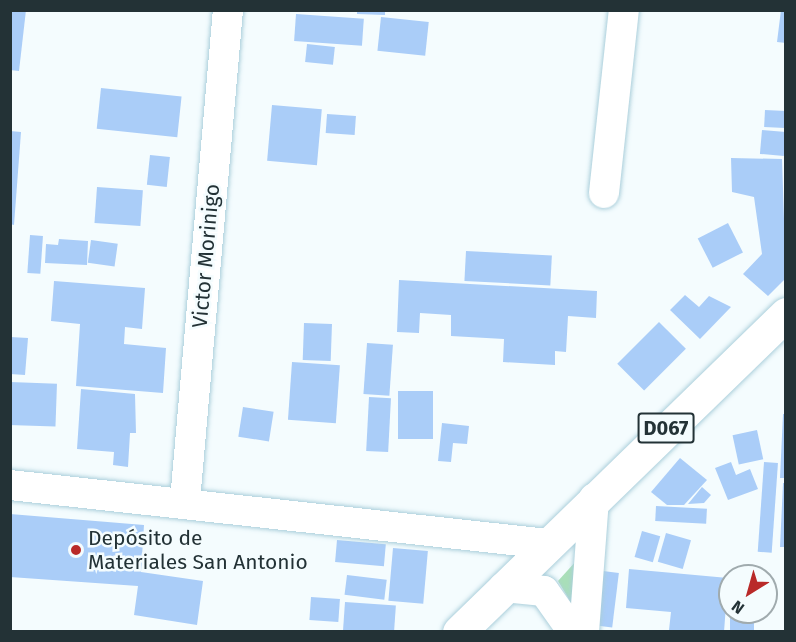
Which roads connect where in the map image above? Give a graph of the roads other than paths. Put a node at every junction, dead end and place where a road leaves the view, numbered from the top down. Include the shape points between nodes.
1 (228, 10) edge
2 (624, 10) edge
3 (604, 192) dead end
4 (786, 314) edge
5 (10, 485) edge
6 (594, 498) junction
7 (185, 501) junction
8 (548, 544) junction
9 (504, 587) junction
10 (459, 632) edge
11 (573, 632) edge
12 (584, 632) edge

1 - 7 street, Victor Morinigo
2 - 3 street
4 - 6 main road, D067
5 - 7 street
6 - 8 main road, D067
6 - 12 street
7 - 8 street
8 - 9 main road, D067
9 - 10 main road, D067
9 - 11 street via 544,591

